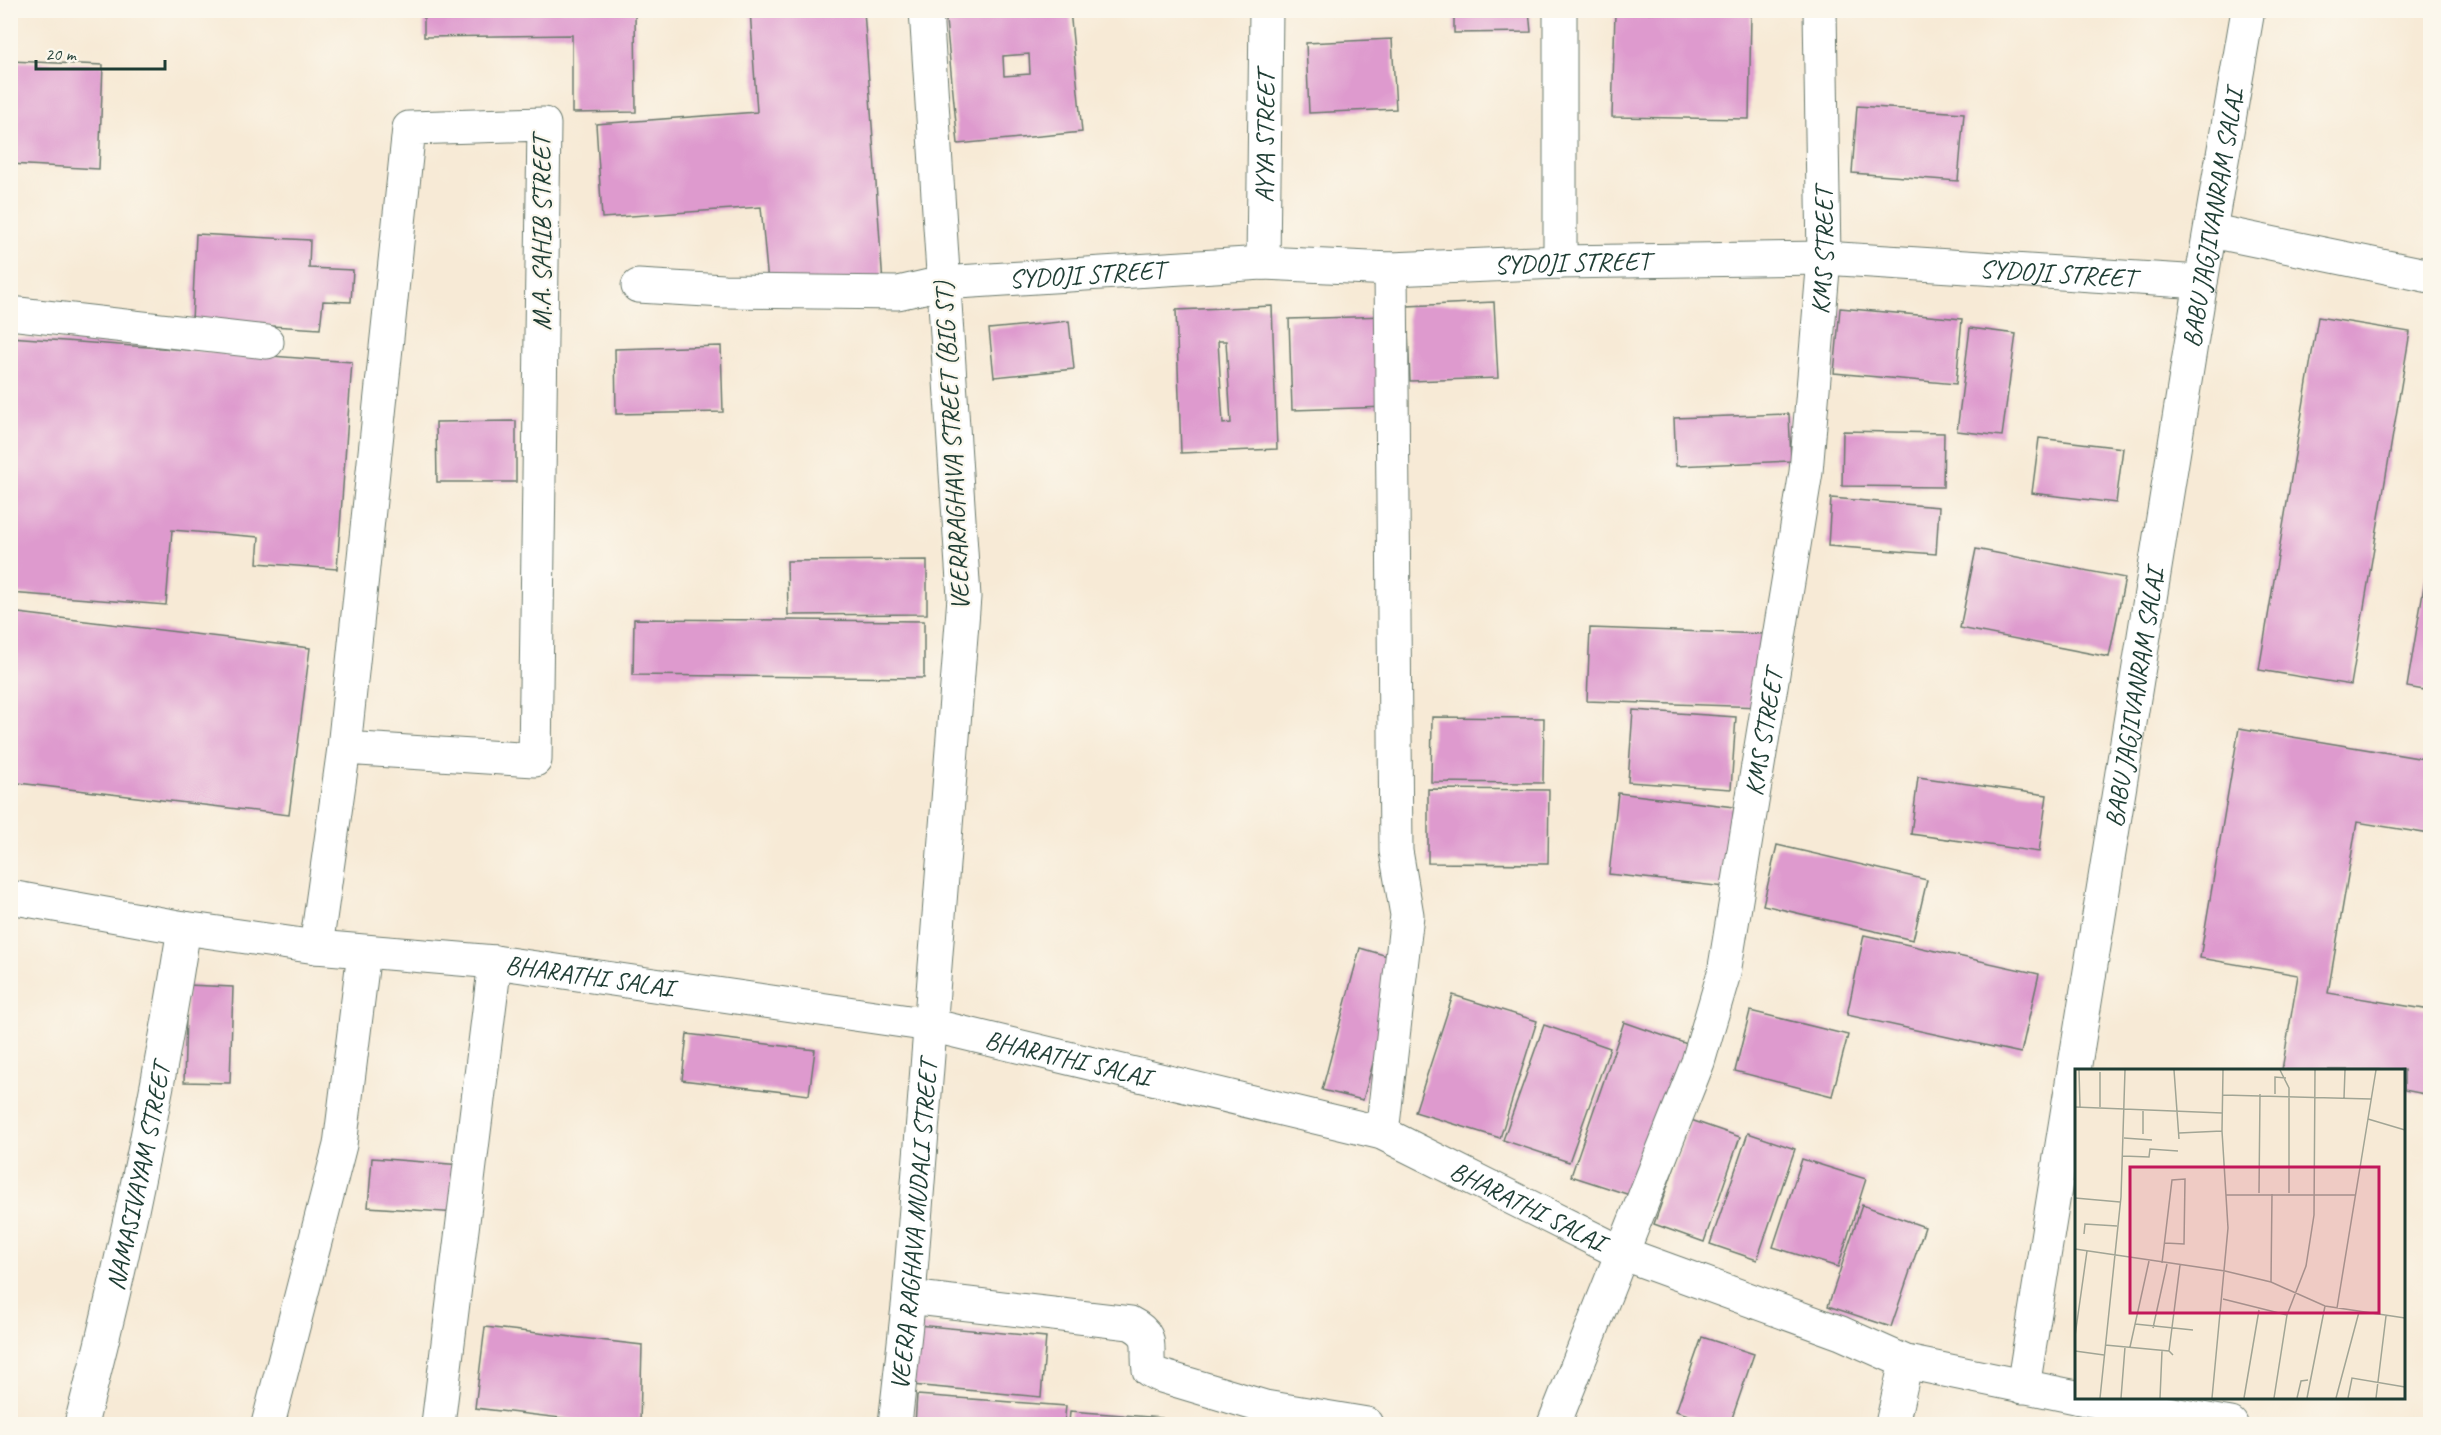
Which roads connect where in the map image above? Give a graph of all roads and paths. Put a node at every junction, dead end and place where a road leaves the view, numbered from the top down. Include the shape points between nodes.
1 (926, 10) edge
2 (1266, 10) edge
3 (1560, 10) edge
4 (1820, 10) edge
5 (2248, 10) edge
6 (2211, 231) junction
7 (1824, 258) junction
8 (1560, 262) junction
9 (1263, 263) junction
10 (1391, 268) junction
11 (2430, 276) edge
12 (2201, 282) junction
13 (942, 283) junction
14 (638, 286) dead end
15 (10, 313) edge
16 (267, 342) dead end
17 (344, 748) junction
18 (10, 897) edge
19 (184, 927) junction
20 (316, 947) junction
21 (364, 952) junction
22 (495, 962) junction
23 (930, 1025) junction
24 (1382, 1133) junction
25 (1624, 1254) junction
26 (909, 1297) junction
27 (1906, 1362) junction
28 (2023, 1387) junction
29 (2075, 1396) edge
30 (2089, 1399) edge
31 (1263, 1416) edge
32 (81, 1425) edge
33 (268, 1425) edge
34 (438, 1425) edge
35 (895, 1425) edge
36 (1367, 1425) edge
37 (1554, 1425) edge
38 (1892, 1425) edge
39 (2231, 1425) edge

1 - 13 street, VEERARAGHAVA STREET (BIG ST)
2 - 9 street, AYYA STREET
3 - 8 street
4 - 7 street, KMS STREET
5 - 6 street, BABU JAGJIVANRAM SALAI
6 - 11 street
6 - 12 street, BABU JAGJIVANRAM SALAI
7 - 8 street, SYDOJI STREET
7 - 12 street, SYDOJI STREET
7 - 25 street, KMS STREET via 1806,472 1724,973 1698,1062
8 - 10 street, SYDOJI STREET
9 - 10 street, SYDOJI STREET
9 - 13 street, SYDOJI STREET
10 - 24 street via 1396,851 1407,915
12 - 28 street, BABU JAGJIVANRAM SALAI
13 - 14 street, SYDOJI STREET via 898,293
13 - 23 street, VEERARAGHAVA STREET (BIG ST) via 964,597
15 - 16 street
17 - 17 street, M.A. SAHIB STREET via 409,128 544,124 535,760
17 - 20 street, M.A. SAHIB STREET
18 - 19 street, BHARATHI SALAI
19 - 20 street, BHARATHI SALAI
19 - 32 street, NAMASIVAYAM STREET via 163,1062 110,1316
20 - 21 street, BHARATHI SALAI
21 - 22 street, BHARATHI SALAI
21 - 33 street via 340,1144
22 - 23 street, BHARATHI SALAI
22 - 34 street
23 - 24 street, BHARATHI SALAI
23 - 26 street, VEERA RAGHAVA MUDALI STREET
24 - 25 street, BHARATHI SALAI
25 - 27 street, BHARATHI SALAI via 1840,1333
25 - 37 street, KMS STREET
26 - 31 street via 1130,1323 1143,1329 1149,1342 1149,1370
26 - 35 street, VEERA RAGHAVA MUDALI STREET
27 - 28 street, BHARATHI SALAI
27 - 38 street
28 - 29 street, BHARATHI SALAI
30 - 39 street, BHARATHI SALAI
31 - 36 street

